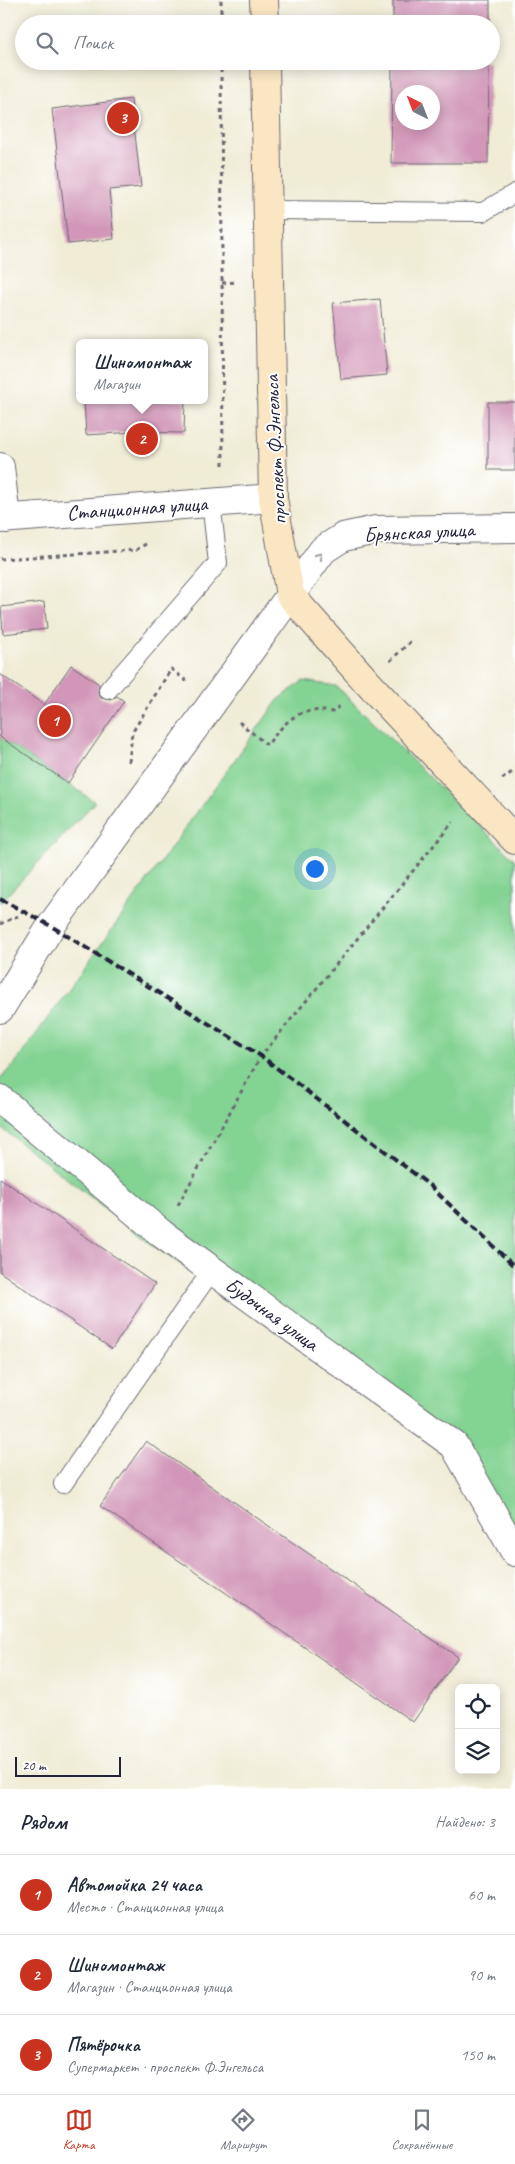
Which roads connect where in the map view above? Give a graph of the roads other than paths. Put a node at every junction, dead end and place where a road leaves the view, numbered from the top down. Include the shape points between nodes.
1 (264, 0) edge
2 (264, 15) edge
3 (265, 70) edge
4 (515, 194) edge
5 (268, 210) junction
6 (0, 467) edge
7 (273, 498) junction
8 (211, 502) junction
9 (3, 519) edge
10 (515, 528) edge
11 (290, 595) junction
12 (108, 690) dead end
13 (515, 840) edge
14 (0, 1009) edge
15 (0, 1099) edge
16 (212, 1270) junction
17 (63, 1484) dead end
18 (515, 1552) edge

1 - 2 street
3 - 5 street, проспект Ф.Энгельса
4 - 5 lane via 483,212
5 - 7 street, проспект Ф.Энгельса
6 - 9 street
7 - 8 street, Станционная улица
7 - 11 street, проспект Ф.Энгельса
8 - 9 street, Станционная улица
8 - 12 lane via 218,563
11 -> 10 street, Брянская улица via 323,550 343,537 376,530
11 - 13 street
11 - 14 street, Брянская улица via 51,926
15 - 16 street, Будочная улица via 162,1234
16 - 17 lane
16 - 18 street, Будочная улица via 454,1445

